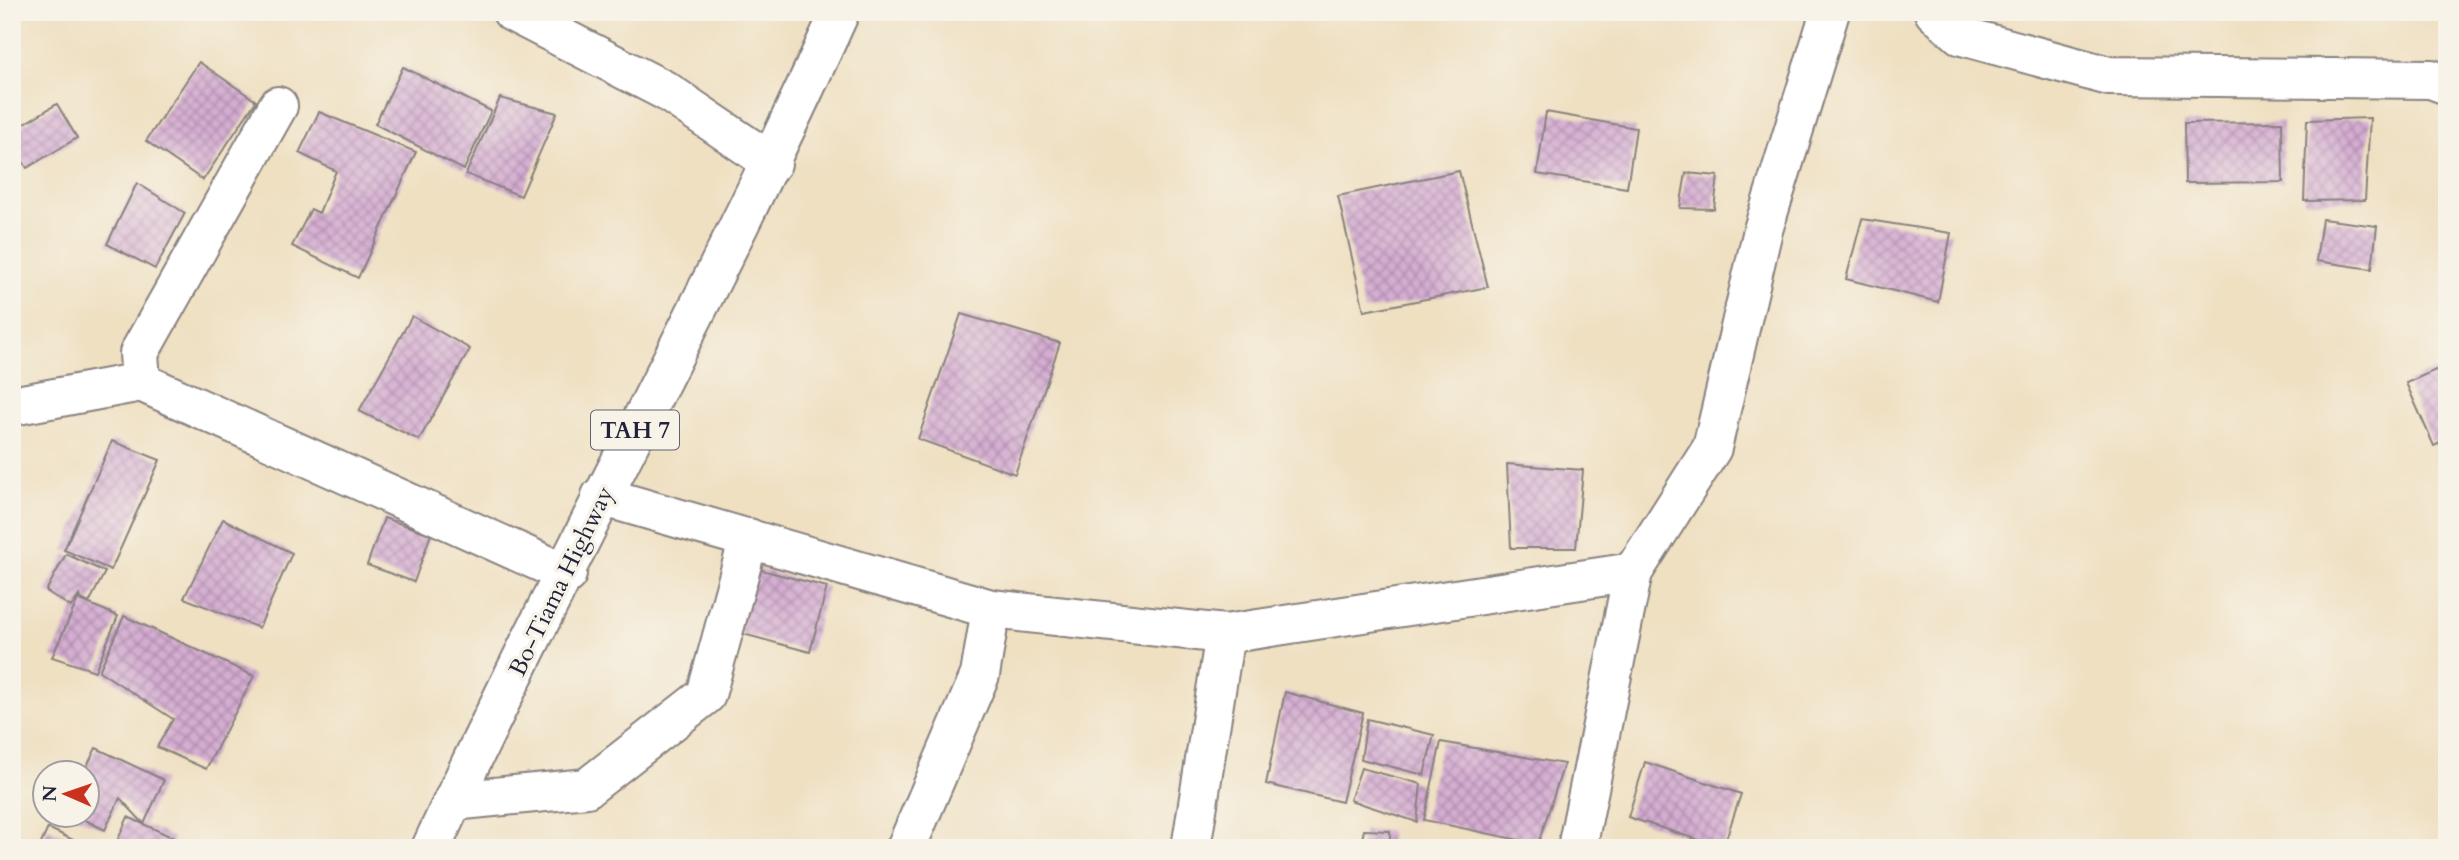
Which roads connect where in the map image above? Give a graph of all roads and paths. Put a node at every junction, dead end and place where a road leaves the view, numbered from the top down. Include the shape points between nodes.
1 (512, 12) edge
2 (840, 12) edge
3 (1830, 12) edge
4 (1934, 12) edge
5 (2447, 85) edge
6 (278, 106) dead end
7 (772, 163) junction
8 (141, 382) junction
9 (12, 406) edge
10 (601, 496) junction
11 (749, 538) junction
12 (1633, 572) junction
13 (566, 573) junction
14 (991, 609) junction
15 (1225, 634) junction
16 (453, 801) junction
17 (431, 848) edge
18 (906, 848) edge
19 (1191, 848) edge
20 (1577, 848) edge

1 - 7 main road via 666,92
2 - 7 main road, Bo-Tiama Highway / TAH 7
3 - 12 main road via 1763,230 1712,448
4 - 5 main road via 1962,36 2109,76 2431,79
6 - 8 main road via 139,353
7 - 10 main road, Bo-Tiama Highway / TAH 7
8 - 9 main road
8 - 13 main road
10 - 11 main road
10 - 13 main road, Bo-Tiama Highway / TAH 7
11 - 14 main road
11 - 16 main road via 706,695 587,788
12 - 15 main road
12 - 20 main road
13 - 16 main road, Bo-Tiama Highway / TAH 7
14 - 15 main road
14 - 18 main road via 981,674
15 - 19 main road
16 - 17 main road, Bo-Tiama Highway / TAH 7

